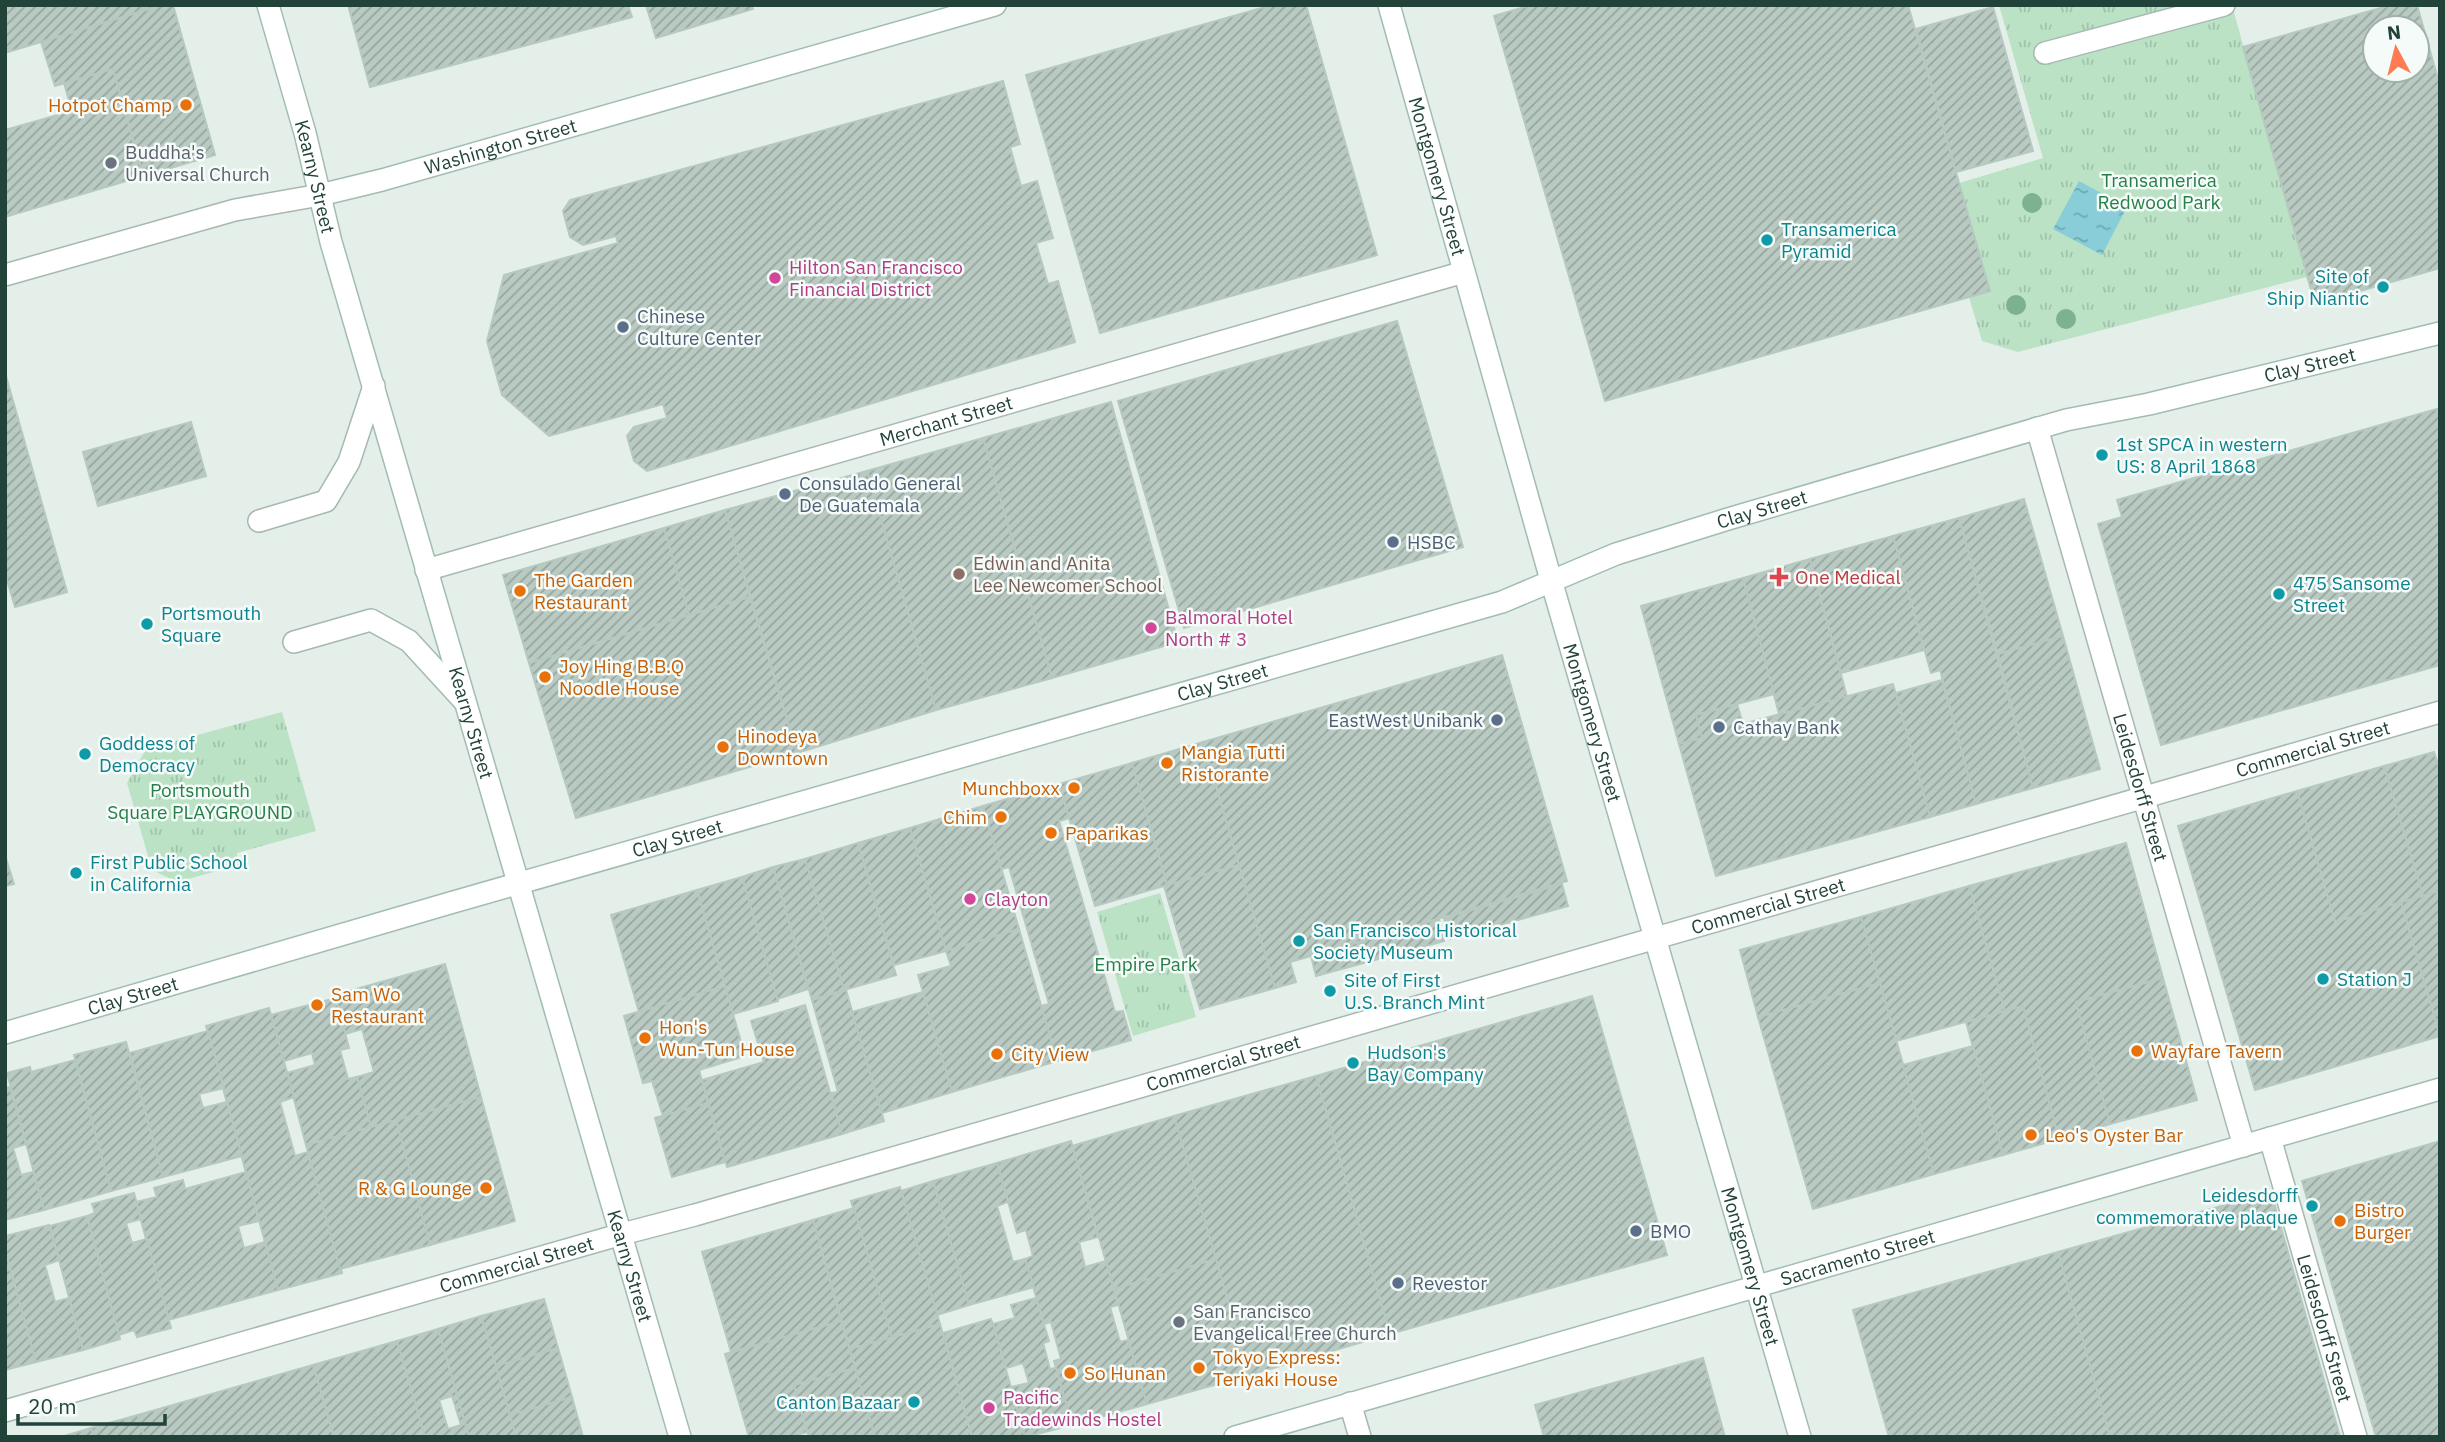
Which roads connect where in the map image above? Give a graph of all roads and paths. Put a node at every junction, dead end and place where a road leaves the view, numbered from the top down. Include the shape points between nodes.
1 (268, 5) edge
2 (995, 5) edge
3 (1389, 5) edge
4 (2224, 5) edge
5 (2045, 53) dead end
6 (320, 195) junction
7 (1464, 272) junction
8 (5, 275) edge
9 (2440, 333) edge
10 (374, 386) junction
11 (2037, 428) junction
12 (259, 521) dead end
13 (426, 570) junction
14 (1551, 580) junction
15 (294, 642) dead end
16 (464, 701) junction
17 (2440, 712) edge
18 (2143, 797) junction
19 (520, 883) junction
20 (1655, 937) junction
21 (5, 1033) edge
22 (2440, 1089) edge
23 (2270, 1138) junction
24 (2244, 1146) junction
25 (622, 1234) junction
26 (1757, 1286) junction
27 (1350, 1403) junction
28 (5, 1411) edge
29 (681, 1437) edge
30 (1235, 1437) edge
31 (1360, 1437) edge
32 (1800, 1437) edge
33 (2356, 1437) edge

1 - 6 street, Kearny Street
2 - 6 street, Washington Street
3 - 7 street, Montgomery Street
4 - 5 street
6 - 8 street, Washington Street via 235,210
6 - 10 street, Kearny Street
7 - 13 street, Merchant Street
7 - 14 street, Montgomery Street
9 - 11 street, Clay Street
10 - 12 street via 349,462 326,501
10 - 13 street, Kearny Street
11 - 14 street, Clay Street via 1616,554
11 - 18 street, Leidesdorff Street
13 - 16 street, Kearny Street
14 - 19 street, Clay Street via 1502,602
14 - 20 street, Montgomery Street
15 - 16 street via 371,621 409,640
16 - 19 street, Kearny Street
17 - 18 street, Commercial Street
18 - 20 street, Commercial Street
18 - 24 street, Leidesdorff Street
19 - 21 street, Clay Street
19 - 25 street, Kearny Street
20 - 25 street, Commercial Street
20 - 26 street, Montgomery Street
22 - 23 street, Sacramento Street
23 - 24 street, Sacramento Street
23 - 33 street, Leidesdorff Street
24 - 26 street, Sacramento Street
25 - 28 street, Commercial Street
25 - 29 street, Kearny Street
26 - 27 street, Sacramento Street
26 - 32 street, Montgomery Street
27 - 30 street, Sacramento Street
27 - 31 street

